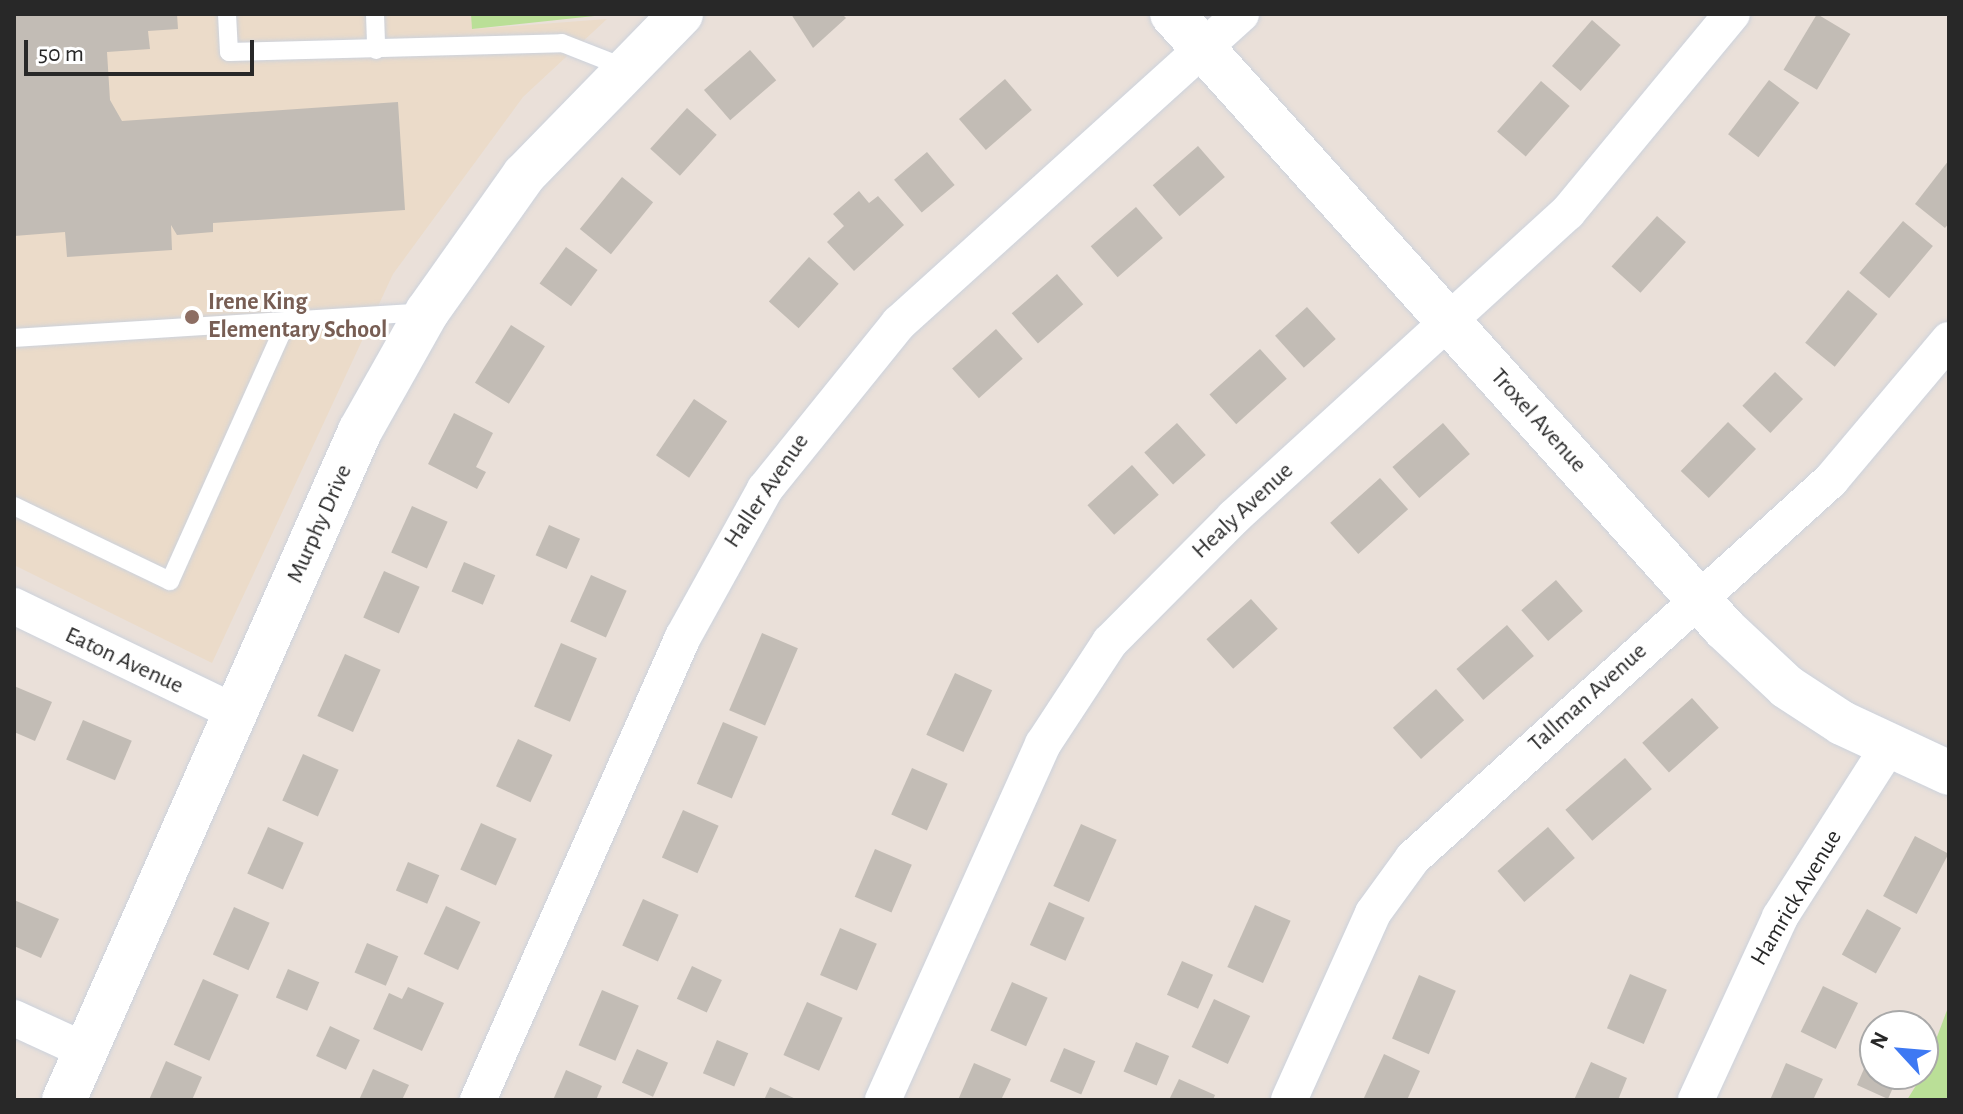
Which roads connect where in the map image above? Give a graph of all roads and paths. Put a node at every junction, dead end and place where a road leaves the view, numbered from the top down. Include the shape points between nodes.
1 (227, 14) edge
2 (375, 14) edge
3 (681, 14) edge
4 (1172, 14) edge
5 (1241, 14) edge
6 (1732, 14) edge
7 (1203, 49) junction
8 (376, 50) junction
9 (623, 67) junction
10 (427, 312) junction
11 (285, 325) junction
12 (1451, 325) junction
13 (14, 338) edge
14 (1949, 340) edge
15 (14, 506) edge
16 (1699, 599) junction
17 (14, 606) edge
18 (236, 713) junction
19 (1889, 746) junction
20 (1949, 773) edge
21 (14, 1018) edge
22 (86, 1051) junction
23 (64, 1100) edge
24 (478, 1100) edge
25 (883, 1100) edge
26 (1289, 1100) edge
27 (1696, 1100) edge

1 - 8 lane via 229,52
2 - 8 lane
3 - 9 street, Murphy Drive
4 - 7 street, Troxel Avenue
5 - 7 street, Haller Avenue
6 - 12 street, Healy Avenue via 1578,201
7 - 12 street, Troxel Avenue
7 - 24 street, Haller Avenue via 899,323 765,489 683,637
8 - 9 lane via 562,43
9 - 10 street, Murphy Drive via 524,175
10 - 11 lane
10 - 18 street, Murphy Drive via 360,431
11 - 13 lane
11 - 15 lane via 170,581
12 - 16 street, Troxel Avenue
12 - 25 street, Healy Avenue via 1234,517 1110,642 1043,744
14 - 16 street, Tallman Avenue via 1831,480
16 - 19 street, Troxel Avenue via 1787,687
16 - 26 street, Tallman Avenue via 1458,816 1388,888
17 - 18 street, Eaton Avenue
18 - 22 street, Murphy Drive
19 - 20 street, Troxel Avenue
19 - 27 street, Hamrick Avenue via 1780,917
21 - 22 street
22 - 23 street, Murphy Drive

